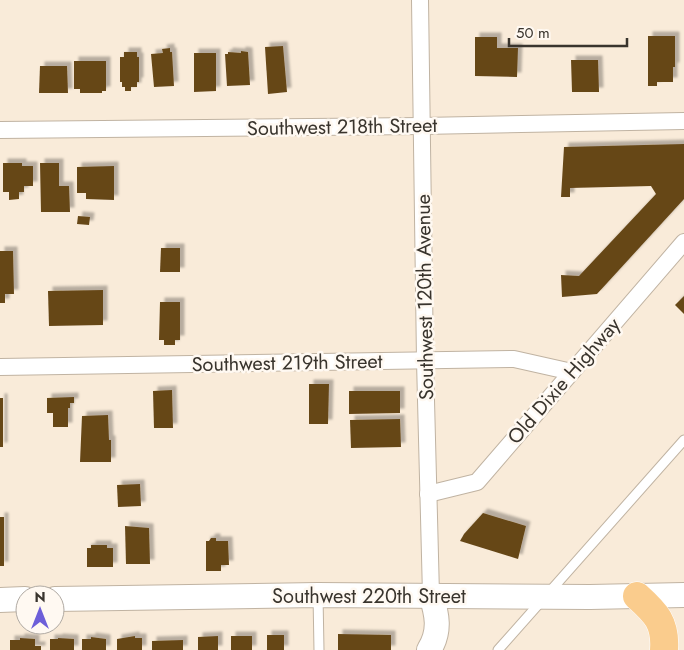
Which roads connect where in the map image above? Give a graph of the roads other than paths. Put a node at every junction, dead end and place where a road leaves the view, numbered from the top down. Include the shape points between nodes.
1 (420, 0) edge
2 (684, 121) edge
3 (422, 126) junction
4 (0, 130) edge
5 (684, 242) edge
6 (425, 361) junction
7 (0, 367) edge
8 (572, 372) junction
9 (684, 440) edge
10 (428, 494) junction
11 (318, 595) junction
12 (432, 595) junction
13 (684, 595) edge
14 (545, 596) junction
15 (637, 596) junction
16 (15, 599) edge
17 (65, 599) edge
18 (0, 600) edge
19 (684, 632) edge
20 (319, 650) edge
21 (430, 650) edge
22 (498, 650) edge
23 (666, 650) edge

1 - 3 street, Southwest 120th Avenue
2 - 3 street, Southwest 218th Street
3 - 4 street, Southwest 218th Street
3 - 6 street, Southwest 120th Avenue
5 - 8 street, Old Dixie Highway
6 - 7 street, Southwest 219th Street
6 - 8 street, Southwest 219th Street via 514,359
6 - 10 street, Southwest 120th Avenue
8 - 10 street, Old Dixie Highway via 477,482
9 - 14 lane
10 - 12 street, Southwest 120th Avenue
11 - 12 street, Southwest 220th Street
11 - 17 street, Southwest 220th Street
11 - 20 lane
12 - 14 street, Southwest 220th Street
12 - 21 street via 438,616
13 - 15 street, Southwest 220th Street
14 - 15 street, Southwest 220th Street
14 - 22 lane
15 - 23 highway via 662,624
16 - 18 street
19 - 23 highway

